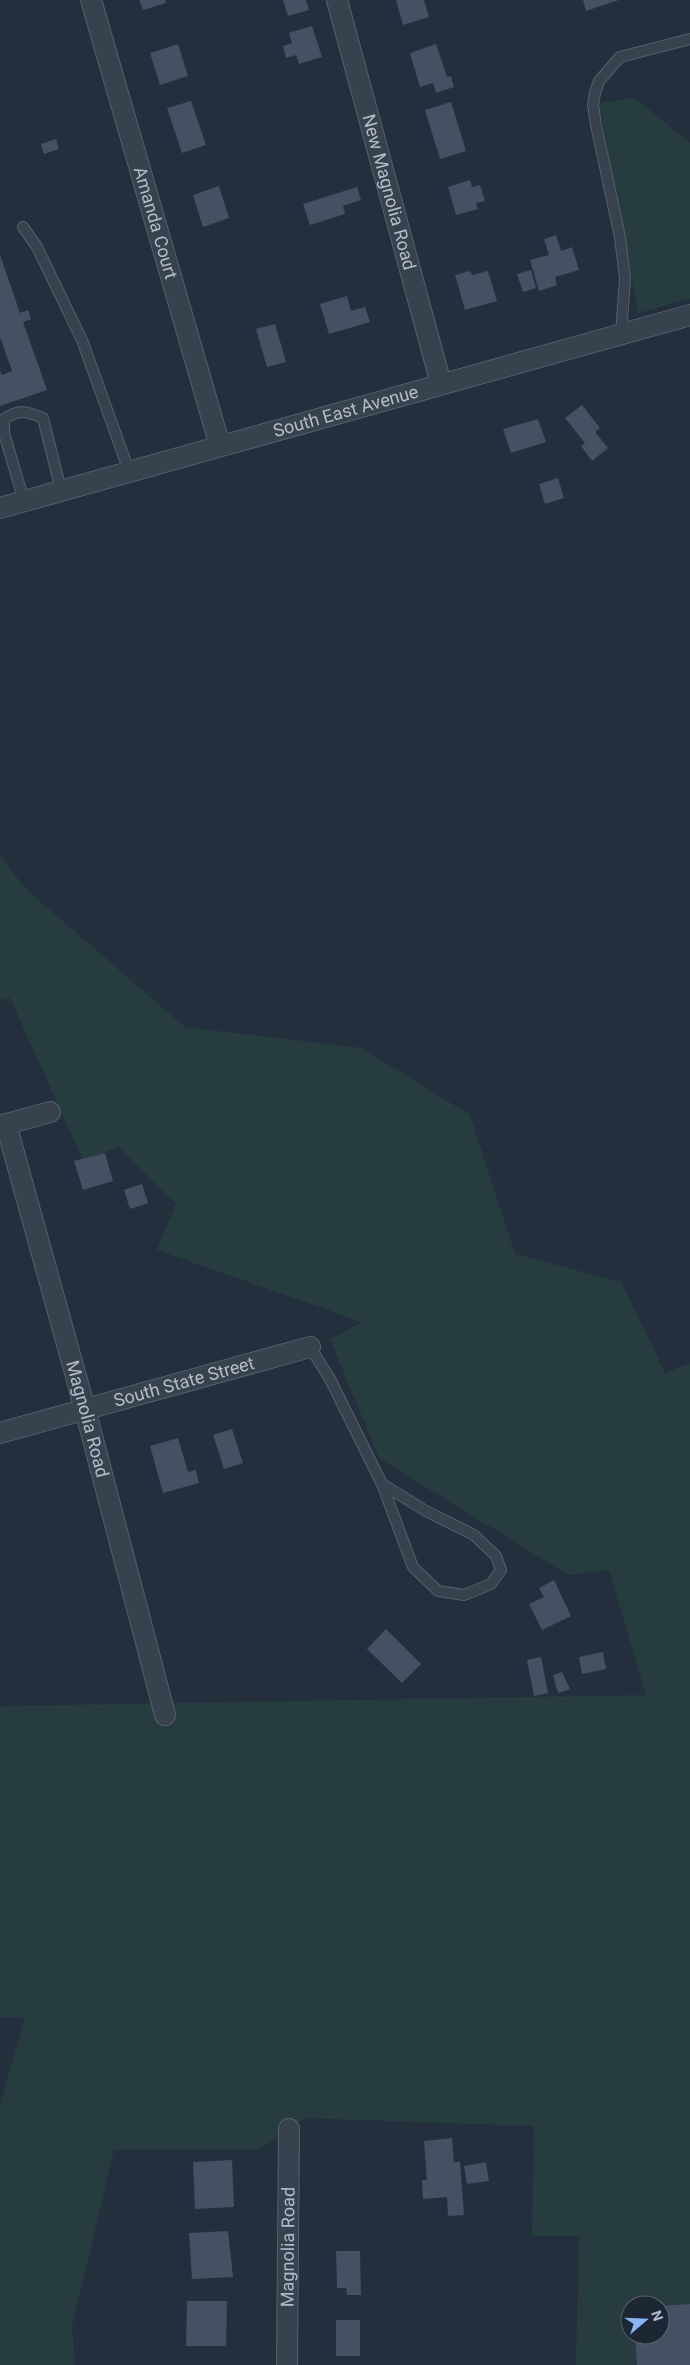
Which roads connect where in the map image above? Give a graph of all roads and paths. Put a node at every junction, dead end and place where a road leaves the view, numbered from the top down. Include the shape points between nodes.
1 (91, 0) edge
2 (337, 0) edge
3 (690, 40) edge
4 (23, 227) dead end
5 (690, 315) edge
6 (621, 334) junction
7 (441, 384) junction
8 (220, 446) junction
9 (128, 471) junction
10 (61, 490) junction
11 (24, 501) junction
12 (0, 508) edge
13 (50, 1112) dead end
14 (3, 1125) edge
15 (310, 1347) joint
16 (85, 1409) junction
17 (0, 1433) edge
18 (382, 1484) junction
19 (165, 1716) dead end
20 (289, 2129) dead end
21 (287, 2365) edge

1 - 8 street, Amanda Court
2 - 7 street, New Magnolia Road
3 - 6 lane via 620,57 598,81 595,93 596,125 620,238 625,279
4 - 9 lane via 38,247 82,340
5 - 6 street, South East Avenue
6 - 7 street, South East Avenue
7 - 8 street, South East Avenue
8 - 9 street, South East Avenue
9 - 10 street, South East Avenue
10 - 11 street, South East Avenue
10 - 11 lane via 43,418 15,412 4,419 4,434
11 - 12 street, South East Avenue
13 - 14 street
14 - 16 street, Magnolia Road
15 - 16 street, South State Street
15 - 18 lane via 330,1379
16 - 17 street, South State Street
16 - 19 street, Magnolia Road
18 - 18 lane via 413,1567 438,1591 464,1595 491,1584 501,1570 496,1556 474,1535
20 - 21 street, Magnolia Road

